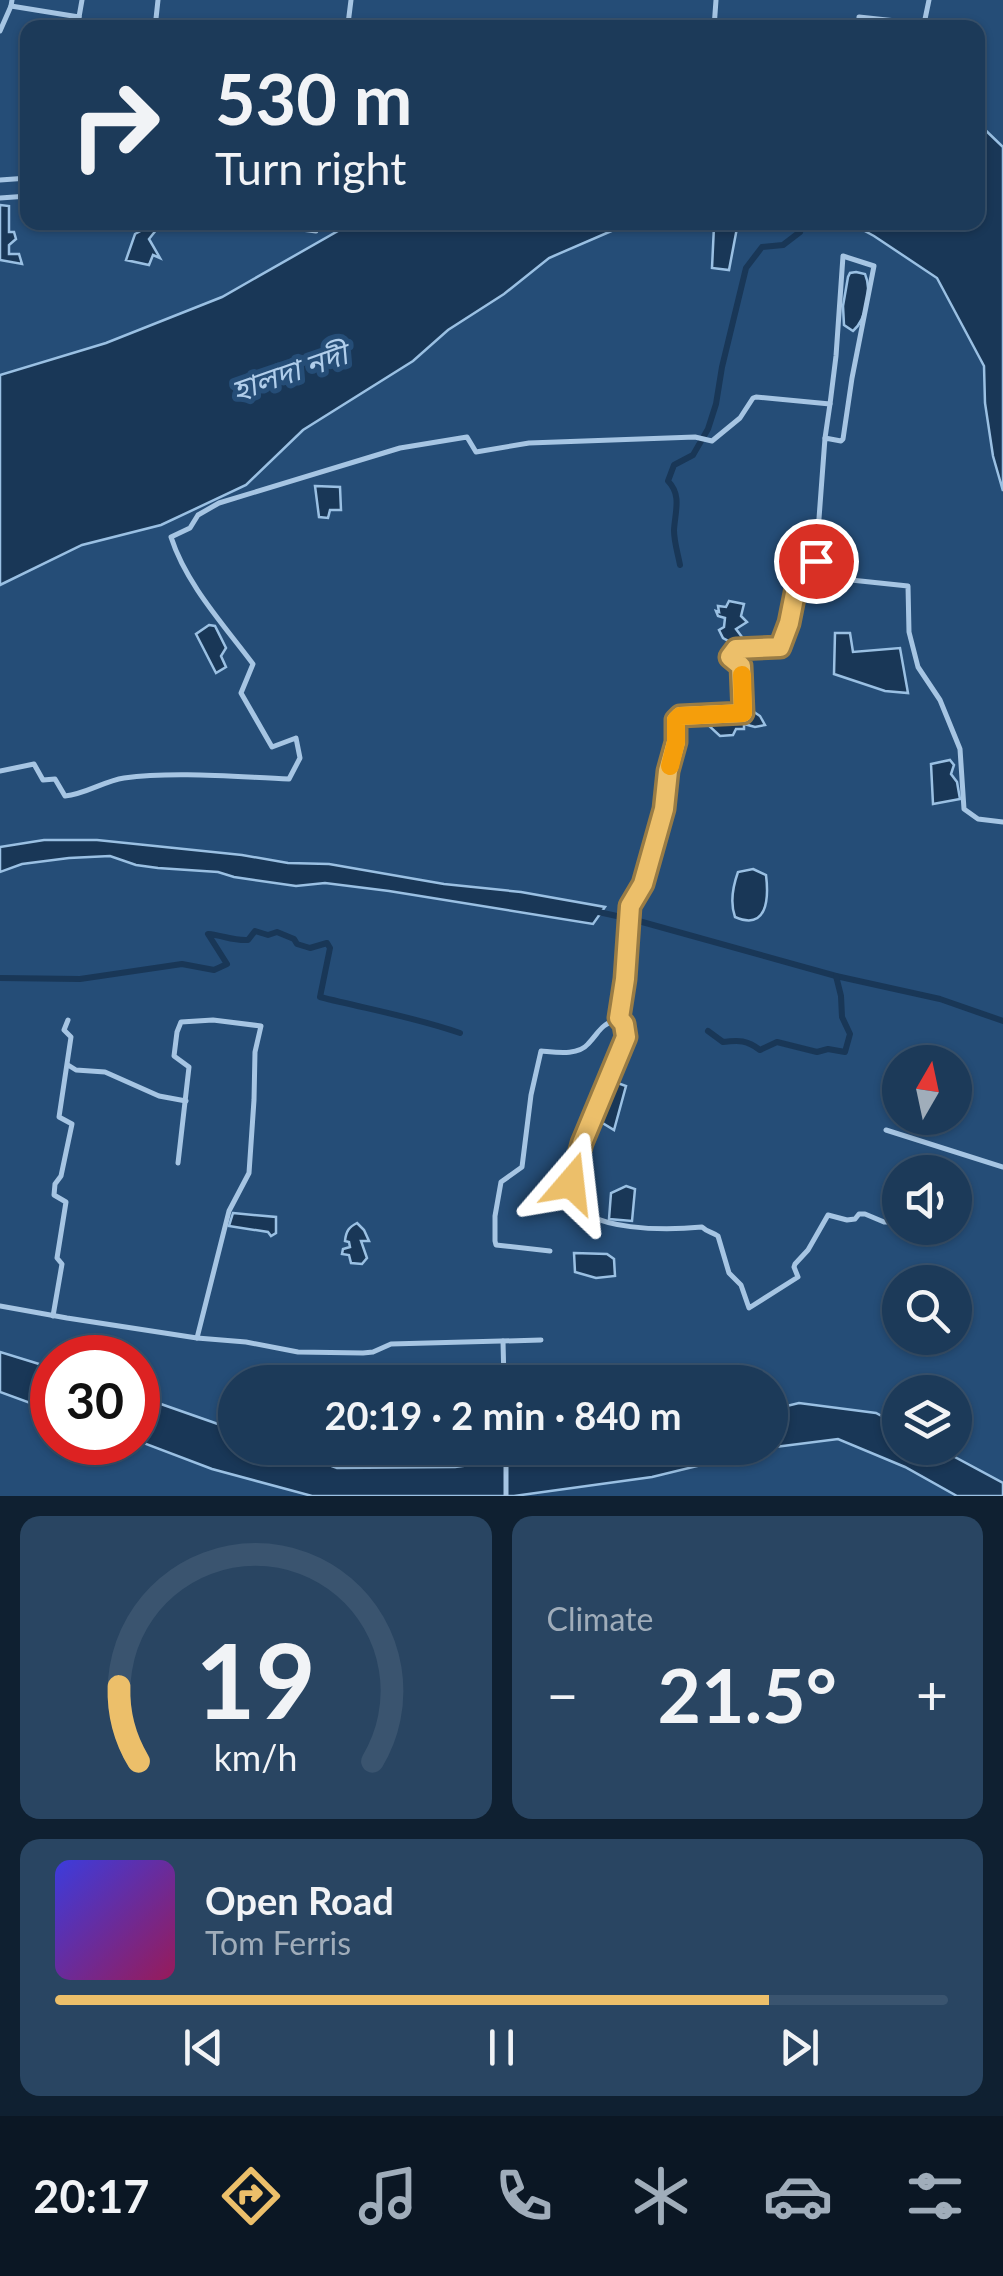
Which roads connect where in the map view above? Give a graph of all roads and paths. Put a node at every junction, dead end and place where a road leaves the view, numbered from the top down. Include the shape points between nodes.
1 (82, 0) edge
2 (11, 3) edge
3 (79, 18) joint
4 (860, 20) edge
5 (887, 20) edge
6 (0, 31) edge
7 (310, 230) edge
8 (316, 231) dead end
9 (830, 404) junction
10 (826, 438) junction
11 (816, 561) junction
12 (0, 770) edge
13 (1003, 822) edge
14 (619, 1018) junction
15 (68, 1020) dead end
16 (68, 1065) junction
17 (186, 1101) junction
18 (901, 1135) edge
19 (178, 1163) dead end
20 (1003, 1168) edge
21 (882, 1221) edge
22 (550, 1251) dead end
23 (0, 1306) edge
24 (54, 1316) junction
25 (196, 1338) junction
26 (541, 1340) dead end
27 (503, 1341) junction
28 (504, 1365) edge
29 (506, 1465) edge
30 (506, 1496) edge

1 - 3 street
2 - 3 street
2 - 6 street
4 - 5 street
7 - 8 street
9 - 10 street
9 - 10 street via 844,256 874,266 843,439
9 - 12 street via 756,397 712,441 696,436 529,443 476,452 467,437 400,448 219,503 171,540 253,664 241,693 272,747 296,738 300,758 289,779 122,778 64,796 55,779 43,780 34,764
10 - 11 street
11 - 13 street via 846,568 851,580 908,586 918,667 960,749 964,810
11 - 14 street via 815,572 798,578 780,647 736,649 730,657 741,666 743,713 676,720 664,809 630,906
14 - 21 street via 626,1037 571,1183 574,1201 586,1213 614,1224 713,1232 750,1308 798,1277 795,1264 828,1215 847,1220 865,1214
14 - 22 street via 587,1047 541,1052 522,1166 501,1182 496,1245
15 - 16 street
16 - 17 street
16 - 24 street via 58,1117 72,1124 54,1184 54,1194 66,1202
17 - 19 street
17 - 25 street via 190,1067 174,1056 182,1020 262,1026 249,1172 229,1210
18 - 20 street
23 - 24 street
24 - 25 street
25 - 27 street via 363,1353 391,1344
26 - 27 street
27 - 28 street
29 - 30 street

